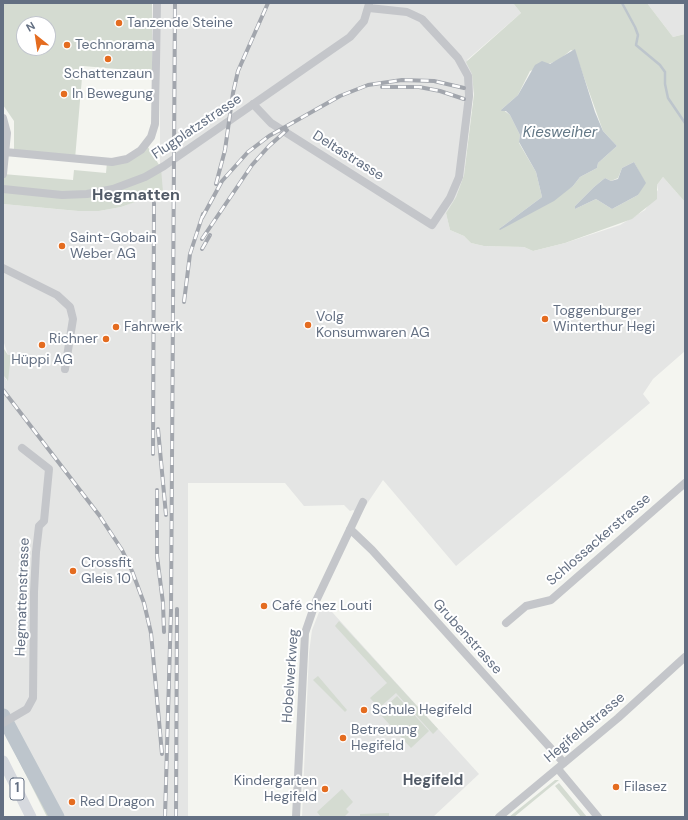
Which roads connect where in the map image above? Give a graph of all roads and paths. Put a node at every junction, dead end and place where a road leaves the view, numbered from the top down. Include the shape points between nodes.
1 (157, 3) edge
2 (369, 5) edge
3 (253, 104) junction
4 (3, 118) edge
5 (5, 152) junction
6 (3, 174) edge
7 (3, 189) edge
8 (3, 268) edge
9 (65, 369) dead end
10 (22, 448) dead end
11 (685, 483) edge
12 (363, 502) dead end
13 (350, 529) junction
14 (506, 623) dead end
15 (685, 656) edge
16 (3, 723) edge
17 (3, 761) edge
18 (561, 766) junction
19 (31, 817) edge
20 (296, 817) edge
21 (500, 817) edge
22 (598, 817) edge

1 - 5 street via 155,124 151,137 141,150 127,159 112,162
2 - 3 street, Flugplatzstrasse via 364,21 354,33
2 - 3 street, Deltastrasse via 407,12 422,19 458,58 468,76 469,96 459,177 450,198 432,225 268,121
3 - 7 street, Flugplatzstrasse via 145,177 117,188 87,194 62,195
4 - 5 street via 7,130
5 - 6 street
8 - 9 street via 57,295 70,307 73,315 72,329
10 - 16 street, Hegmattenstrasse via 49,469 44,521 39,526 36,552 33,698 27,709
11 - 14 street, Schlossackerstrasse via 550,600 526,606
12 - 13 street, Hobelwerkweg
13 - 18 street, Grubenstrasse via 368,546
13 - 20 street, Hobelwerkweg via 316,601 305,633
15 - 18 street, Hegifeldstrasse
17 - 19 main road, 1
18 - 21 street, Hegifeldstrasse
18 - 22 street, Grubenstrasse

